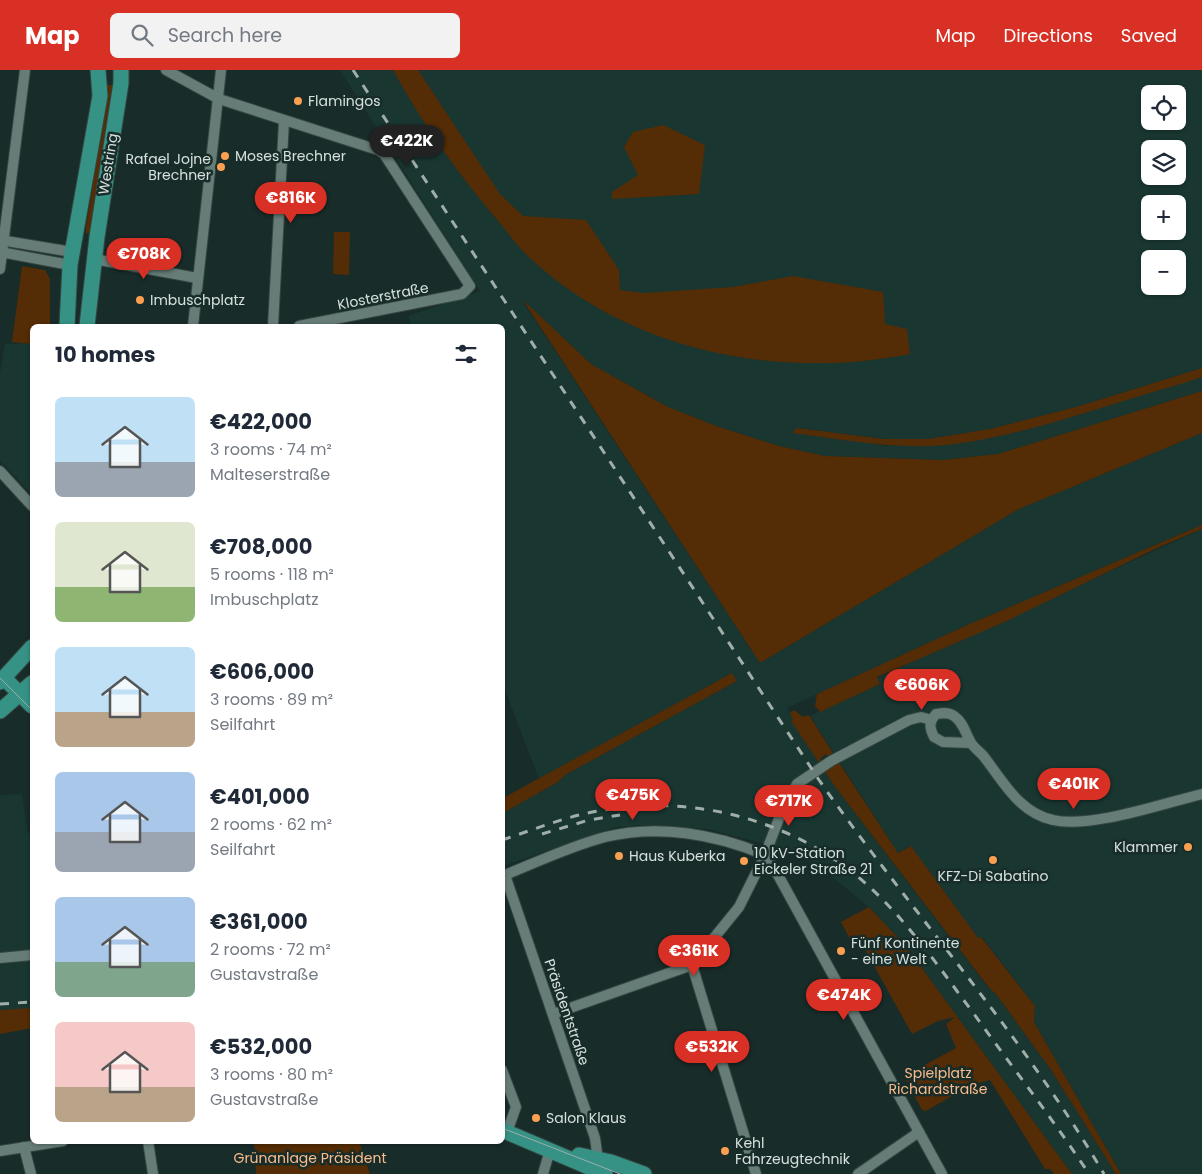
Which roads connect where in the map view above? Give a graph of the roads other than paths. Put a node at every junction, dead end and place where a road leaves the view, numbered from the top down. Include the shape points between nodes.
1 (25, 70) edge
2 (121, 70) edge
3 (166, 70) edge
4 (221, 70) edge
5 (100, 73) edge
6 (219, 99) junction
7 (284, 121) junction
8 (2, 240) edge
9 (1, 252) edge
10 (71, 259) junction
11 (94, 259) junction
12 (0, 269) edge
13 (197, 278) junction
14 (67, 324) edge
15 (87, 324) edge
16 (193, 324) edge
17 (273, 324) edge
18 (316, 324) edge
19 (0, 471) edge
20 (30, 504) edge
21 (30, 650) edge
22 (1, 678) edge
23 (30, 685) edge
24 (20, 694) junction
25 (30, 704) edge
26 (0, 711) edge
27 (931, 720) junction
28 (970, 742) junction
29 (1202, 794) edge
30 (765, 855) junction
31 (30, 955) edge
32 (0, 958) edge
33 (692, 965) junction
34 (553, 1014) junction
35 (505, 1078) edge
36 (505, 1131) edge
37 (919, 1132) junction
38 (44, 1144) edge
39 (148, 1144) edge
40 (24, 1147) junction
41 (550, 1150) junction
42 (0, 1151) edge
43 (598, 1160) junction
44 (31, 1174) edge
45 (153, 1174) edge
46 (543, 1174) edge
47 (605, 1174) edge
48 (644, 1174) edge
49 (756, 1174) edge
50 (858, 1174) edge
51 (942, 1174) edge

1 - 8 street
2 - 11 main road, Westring
3 - 6 street
4 - 6 street
5 - 10 main road, Westring via 98,112
6 - 7 street
6 - 13 street
7 - 17 street
7 - 18 street, Klosterstraße via 384,154 470,286 462,294
8 - 9 street
8 - 10 street
9 - 10 street
9 - 12 street
10 - 11 main road
10 - 14 main road, Westring
11 - 13 street
11 - 15 main road, Westring
13 - 16 street
19 - 20 street
21 - 22 main road
22 - 24 main road
23 - 24 main road
24 - 25 main road
24 - 26 main road
27 - 28 street via 934,738 943,742
27 - 28 street via 936,714 946,712 954,715
27 - 30 street via 921,717 910,720 797,784
28 - 29 street via 1017,800 1052,820 1096,820
30 - 33 street via 739,907
30 - 34 street, Präsidentstraße via 729,842 688,834 621,834 602,838 505,875
30 - 37 street
31 - 32 street
33 - 34 street
33 - 49 street
34 - 43 street, Präsidentstraße via 595,1138
35 - 36 street via 516,1107
36 - 41 main road
37 - 50 street
37 - 51 street
38 - 40 street
39 - 45 street
40 - 42 street
40 - 44 street
41 - 43 main road
41 - 46 street
41 - 47 main road
43 - 47 main road
43 - 48 main road

